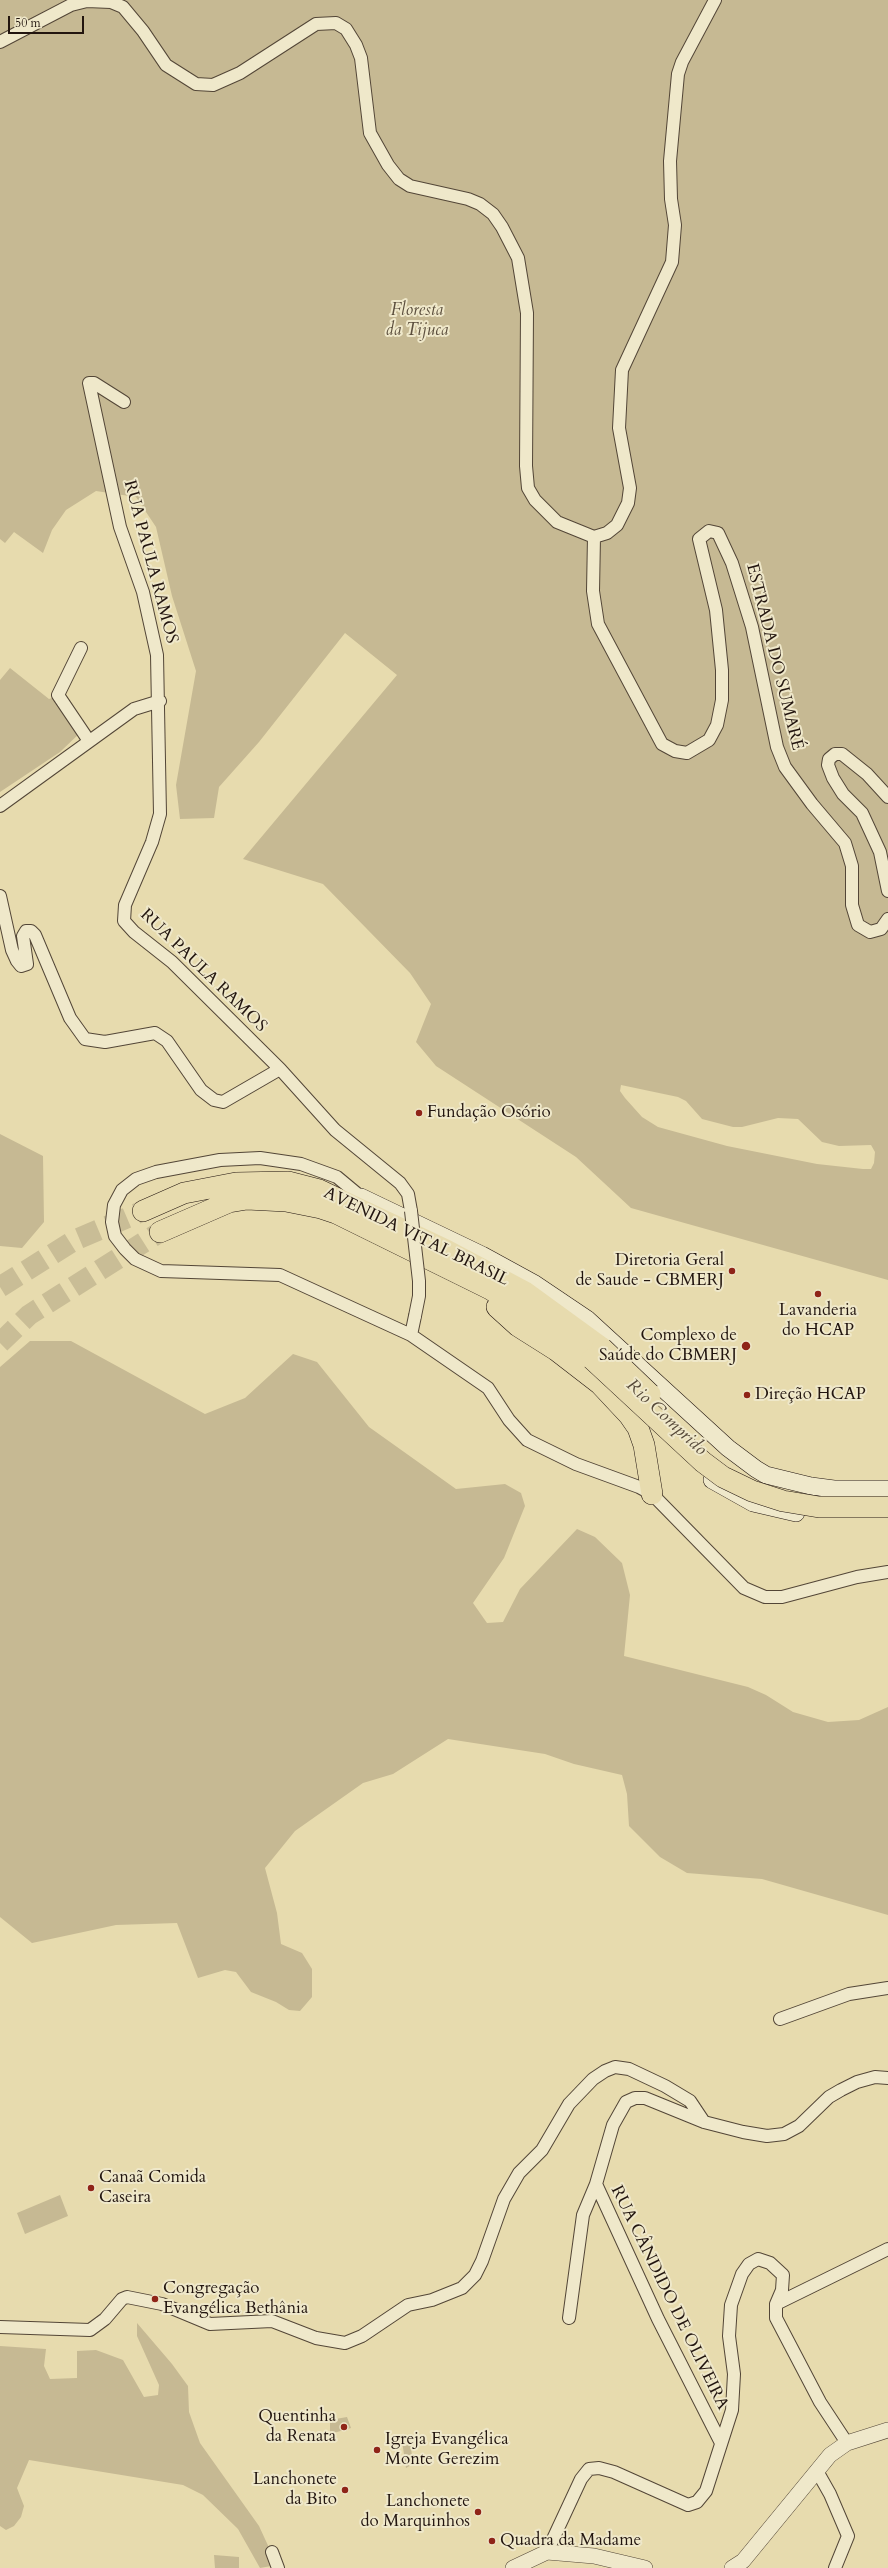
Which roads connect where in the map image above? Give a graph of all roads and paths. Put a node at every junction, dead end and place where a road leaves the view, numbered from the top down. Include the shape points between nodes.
1 (715, 0) edge
2 (0, 42) edge
3 (124, 402) dead end
4 (594, 537) junction
5 (80, 648) dead end
6 (160, 701) junction
7 (90, 741) junction
8 (888, 797) edge
9 (0, 806) edge
10 (888, 891) edge
11 (0, 896) edge
12 (888, 920) edge
13 (280, 1069) junction
14 (210, 1186) junction
15 (361, 1197) junction
16 (303, 1203) junction
17 (143, 1211) tunnel mouth
18 (160, 1232) tunnel mouth
19 (497, 1307) junction
20 (411, 1335) junction
21 (597, 1354) junction
22 (629, 1359) junction
23 (610, 1380) junction
24 (888, 1489) edge
25 (652, 1494) junction
26 (888, 1494) edge
27 (888, 1507) edge
28 (888, 1515) edge
29 (888, 1572) edge
30 (888, 1988) edge
31 (780, 2019) dead end
32 (888, 2078) edge
33 (704, 2122) junction
34 (596, 2184) junction
35 (888, 2248) edge
36 (776, 2304) junction
37 (569, 2318) dead end
38 (0, 2327) edge
39 (888, 2430) edge
40 (720, 2441) junction
41 (846, 2443) junction
42 (820, 2478) junction
43 (272, 2552) dead end
44 (548, 2552) junction
45 (739, 2566) edge
46 (278, 2568) edge
47 (513, 2568) edge
48 (645, 2568) edge
49 (835, 2568) edge

1 - 4 street via 678,74 670,161 675,225 672,262 622,370 620,428 630,488 628,503 618,525 607,533
2 - 4 street via 71,5 87,1 111,2 128,13 166,65 196,84 213,85 240,73 316,24 336,23 346,29 361,58 370,133 388,166 399,179 410,186 480,204 493,214 518,258 527,313 528,488 535,500 557,522
3 - 6 street, RUA PAULA RAMOS via 94,383 89,383 120,527 143,592 157,654
4 - 12 street, ESTRADA DO SUMARÉ via 593,591 598,624 662,744 688,754 709,740 717,725 722,700 720,634 699,539 709,531 718,533 732,563 752,627 777,747 784,767 845,843 852,866 852,905 858,925 870,932 881,929
5 - 7 street via 58,695
6 - 7 street via 134,709
6 - 13 street, RUA PAULA RAMOS via 160,814 149,849 125,905 124,921 172,962
7 - 9 street
8 - 10 street, ESTRADA DO SUMARÉ via 868,774 842,754 835,754 829,759 828,765 833,778 842,794 862,813 880,852
11 - 13 street via 17,962 21,966 27,964 23,936 26,931 31,932 35,935 70,1018 86,1038 105,1042 155,1033 167,1041 201,1090 214,1100 223,1102
13 - 20 street, RUA PAULA RAMOS, bridge via 335,1130 405,1188 411,1211 419,1281 419,1296
14 - 15 highway via 252,1174 284,1173 320,1179
14 - 17 highway, AVENIDA VITAL BRASIL
14 - 21 highway, AVENIDA VITAL BRASIL via 252,1181 288,1182 332,1194 526,1292
15 - 20 street via 332,1174 301,1164 260,1158 220,1160 156,1172 136,1179 122,1190 114,1205 112,1222 115,1236 125,1250 134,1259 160,1271 280,1275
15 - 22 main road via 410,1219 535,1284 587,1319
16 - 18 highway, AVENIDA VITAL BRASIL via 264,1199 230,1202
16 - 19 highway
16 - 21 highway, AVENIDA VITAL BRASIL via 336,1213 490,1289
19 - 23 highway
19 - 25 highway via 518,1326 556,1350 600,1384 629,1415 638,1428 644,1445
20 - 25 street via 488,1388 509,1420 528,1440 576,1464
21 - 26 highway, bridge via 709,1450 739,1470 765,1482 800,1490 848,1495
21 - 27 highway, bridge via 703,1462 723,1477 752,1491 783,1501 819,1507
22 - 23 main road, bridge
22 - 24 main road via 728,1448 766,1475 834,1489
23 - 28 main road via 702,1473 752,1503 797,1513
25 - 29 street via 744,1588 765,1597 782,1598 857,1577
30 - 31 street via 849,1994
32 - 33 street, RUA CÂNDIDO DE OLIVEIRA via 875,2077 846,2087 829,2097 799,2126 784,2134 767,2136
33 - 34 street, RUA CÂNDIDO DE OLIVEIRA via 645,2098 634,2098 626,2102 613,2125
33 - 38 street via 694,2105 685,2098 628,2069 610,2068 593,2079 569,2104 542,2150 519,2172 504,2199 475,2275 462,2288 432,2300 408,2305 362,2336 344,2343 316,2338 272,2322 210,2324 162,2304 127,2297 90,2330
34 - 37 street via 583,2216
34 - 40 street, RUA CÂNDIDO DE OLIVEIRA via 652,2306
35 - 36 street
36 - 40 street via 782,2290 783,2275 770,2263 758,2260 749,2264 742,2274 731,2305 729,2336 734,2374 732,2410
36 - 41 street via 776,2318 820,2402
39 - 41 street
40 - 44 street via 706,2490 698,2502 688,2505 614,2472 599,2468 589,2469 581,2479
41 - 42 street via 830,2455
42 - 45 street via 807,2484
42 - 49 street via 830,2494 848,2536
43 - 46 street
44 - 47 street
44 - 48 street via 594,2556

